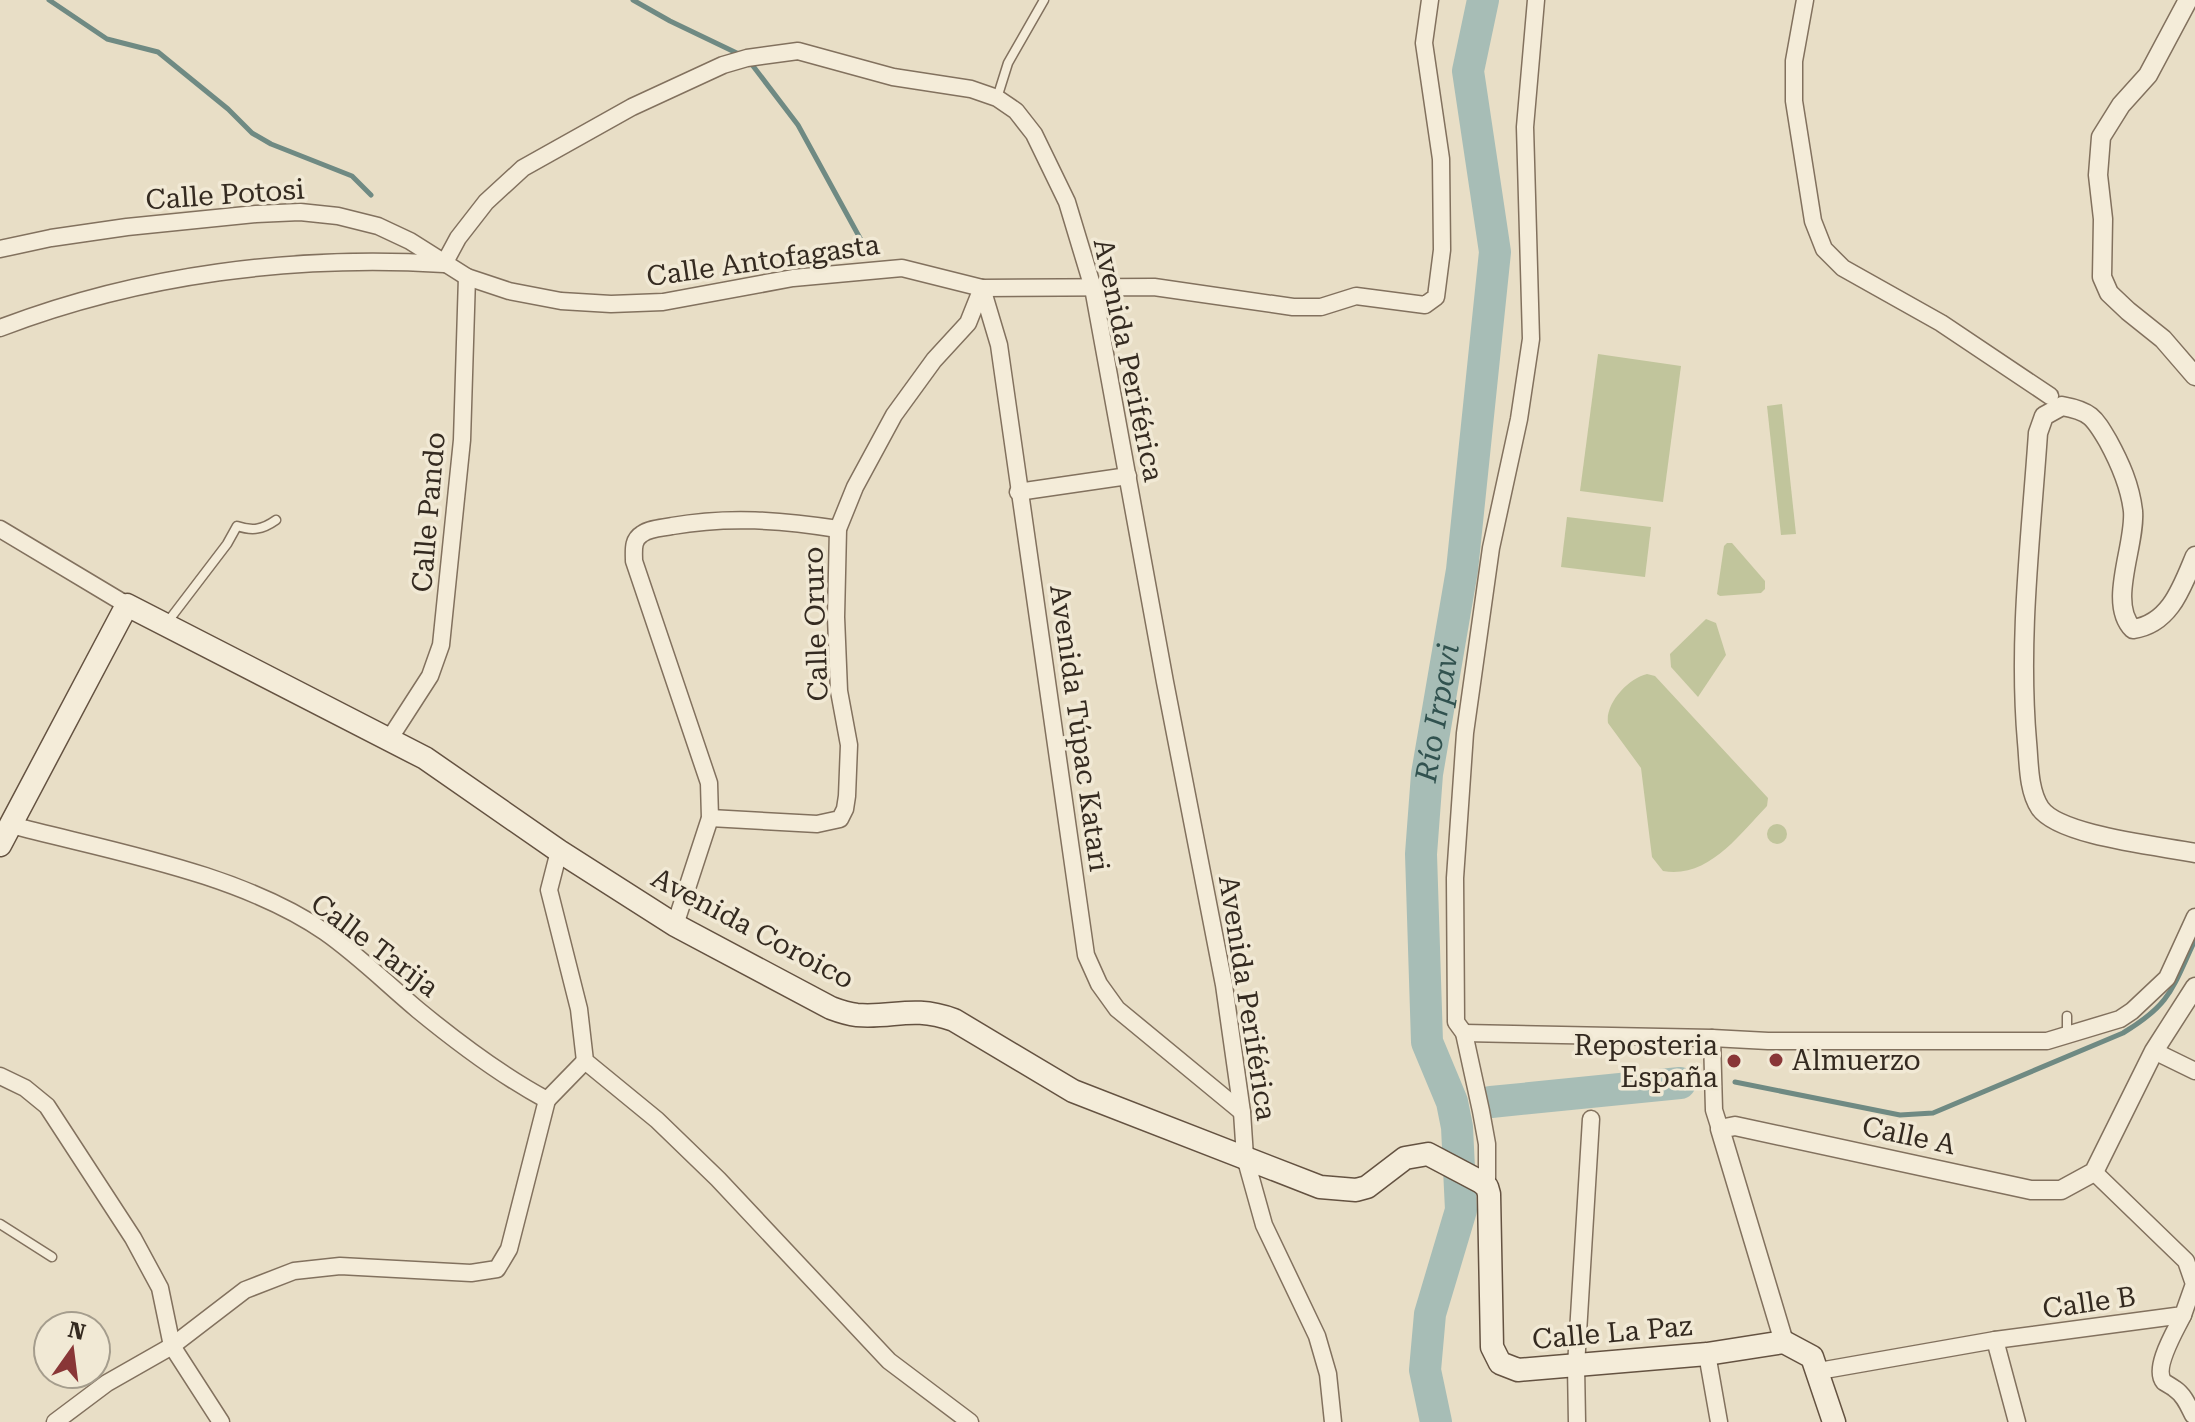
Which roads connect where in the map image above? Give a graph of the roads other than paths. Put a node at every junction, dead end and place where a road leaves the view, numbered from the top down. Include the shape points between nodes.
1 (1044, 0) edge
2 (1430, 0) edge
3 (1536, 0) edge
4 (1805, 0) edge
5 (2188, 0) edge
6 (997, 98) junction
7 (0, 249) edge
8 (444, 264) junction
9 (467, 277) junction
10 (982, 288) junction
11 (1093, 288) junction
12 (0, 328) edge
13 (2195, 376) edge
14 (2050, 396) dead end
15 (1128, 476) junction
16 (1018, 492) junction
17 (276, 520) dead end
18 (0, 529) edge
19 (838, 529) junction
20 (2195, 556) edge
21 (127, 605) junction
22 (165, 624) junction
23 (390, 738) junction
24 (710, 818) junction
25 (11, 825) junction
26 (0, 845) edge
27 (559, 851) junction
28 (2195, 853) edge
29 (2195, 917) edge
30 (675, 925) junction
31 (2195, 988) edge
32 (1464, 1033) junction
33 (1712, 1038) junction
34 (2154, 1051) junction
35 (585, 1061) junction
36 (2195, 1071) edge
37 (0, 1076) edge
38 (547, 1100) junction
39 (1242, 1112) junction
40 (1591, 1119) dead end
41 (1720, 1129) junction
42 (1245, 1157) junction
43 (2094, 1172) junction
44 (1481, 1183) junction
45 (0, 1224) edge
46 (52, 1257) dead end
47 (2183, 1315) junction
48 (1995, 1340) junction
49 (1784, 1342) junction
50 (172, 1346) junction
51 (1707, 1354) junction
52 (1576, 1366) junction
53 (1819, 1371) junction
54 (2191, 1417) edge
55 (55, 1422) edge
56 (221, 1422) edge
57 (970, 1422) edge
58 (1333, 1422) edge
59 (1577, 1422) edge
60 (1719, 1422) edge
61 (1834, 1422) edge
62 (2017, 1422) edge

1 - 6 lane via 1008,63
2 - 11 street, Calle Antofagasta via 1424,43 1442,202 1436,297 1425,305 1356,296 1321,307 1293,307 1154,287
3 - 32 street via 1525,127 1531,339 1491,548 1465,733 1456,864 1456,1022
4 - 14 street via 1794,61 1794,101 1813,221 1824,249 1843,268 1941,323
5 - 13 street via 2148,75 2101,137 2098,175 2102,277 2109,293 2163,339
6 - 8 street, Avenida Periférica via 798,51 723,65 632,107 523,168 486,202
6 - 11 street, Avenida Periférica via 1016,111 1051,163
7 - 8 street, Calle Potosi via 127,227 300,212 378,226
8 - 9 street, Calle Antofagasta
8 - 12 street via 397,261 240,270 143,284
9 - 10 street, Calle Antofagasta via 561,301 611,304 663,302 793,278 902,268
9 - 23 street, Calle Pando via 462,440 441,645 430,676
10 - 11 street, Calle Antofagasta
10 - 16 street, Avenida Túpac Katari via 999,345
10 - 19 street, Calle Oruro via 968,323 894,415
11 - 15 street, Avenida Periférica
15 - 16 street
15 - 39 street, Avenida Periférica via 1224,985
16 - 39 street, Avenida Túpac Katari via 1086,955 1117,1009
17 - 22 lane via 250,530 237,526
18 - 21 street
19 - 24 street, Calle Oruro via 839,676 849,745 845,809 831,823
19 - 24 street via 763,519 724,521 655,529 633,544 634,561 709,783
20 - 28 street via 2162,617 2149,627 2133,629 2121,606 2133,513 2120,463 2085,410 2062,406 2044,416 2038,433 2022,645 2032,787 2040,808 2059,823
21 - 22 main road, Avenida Coroico
21 - 25 main road
22 - 23 main road, Avenida Coroico
23 - 27 main road, Avenida Coroico
24 - 30 street
25 - 26 main road
25 - 38 street, Calle Tarija via 173,867 286,910 324,932 420,1012
27 - 30 main road, Avenida Coroico
27 - 35 street via 549,890 579,1009
29 - 33 street via 2167,978 2144,1001 2120,1019 2067,1025 2047,1041
30 - 42 main road, Avenida Coroico via 831,1008 857,1015 932,1012 1073,1091
31 - 34 street
32 - 33 street
32 - 44 street via 1487,1144
33 - 41 street via 1714,1110
34 - 36 street
34 - 43 street
35 - 38 street
35 - 57 street via 718,1179 889,1361
37 - 50 street via 47,1106 133,1238 160,1288
38 - 50 street via 509,1249 497,1269 471,1273 340,1266 294,1271 245,1290
39 - 42 street, Avenida Periférica
40 - 52 street
41 - 43 street, Calle A via 1735,1126 2031,1190 2061,1190
41 - 49 street
42 - 44 main road, Avenida Coroico via 1320,1187 1344,1191 1367,1187 1405,1158 1428,1154
42 - 58 street, Avenida Periférica via 1264,1225 1317,1336
43 - 47 street via 2186,1261 2194,1284
44 - 52 main road, Calle La Paz via 1489,1194 1492,1347 1500,1363 1518,1370
45 - 46 lane
47 - 48 street, Calle B
47 - 54 street via 2160,1366 2164,1382 2182,1394
48 - 53 street, Calle B
48 - 62 street
49 - 51 main road, Calle La Paz
49 - 53 main road via 1812,1357
50 - 55 street via 107,1383
50 - 56 street
51 - 52 main road, Calle La Paz
51 - 60 street
52 - 59 street
53 - 61 main road

